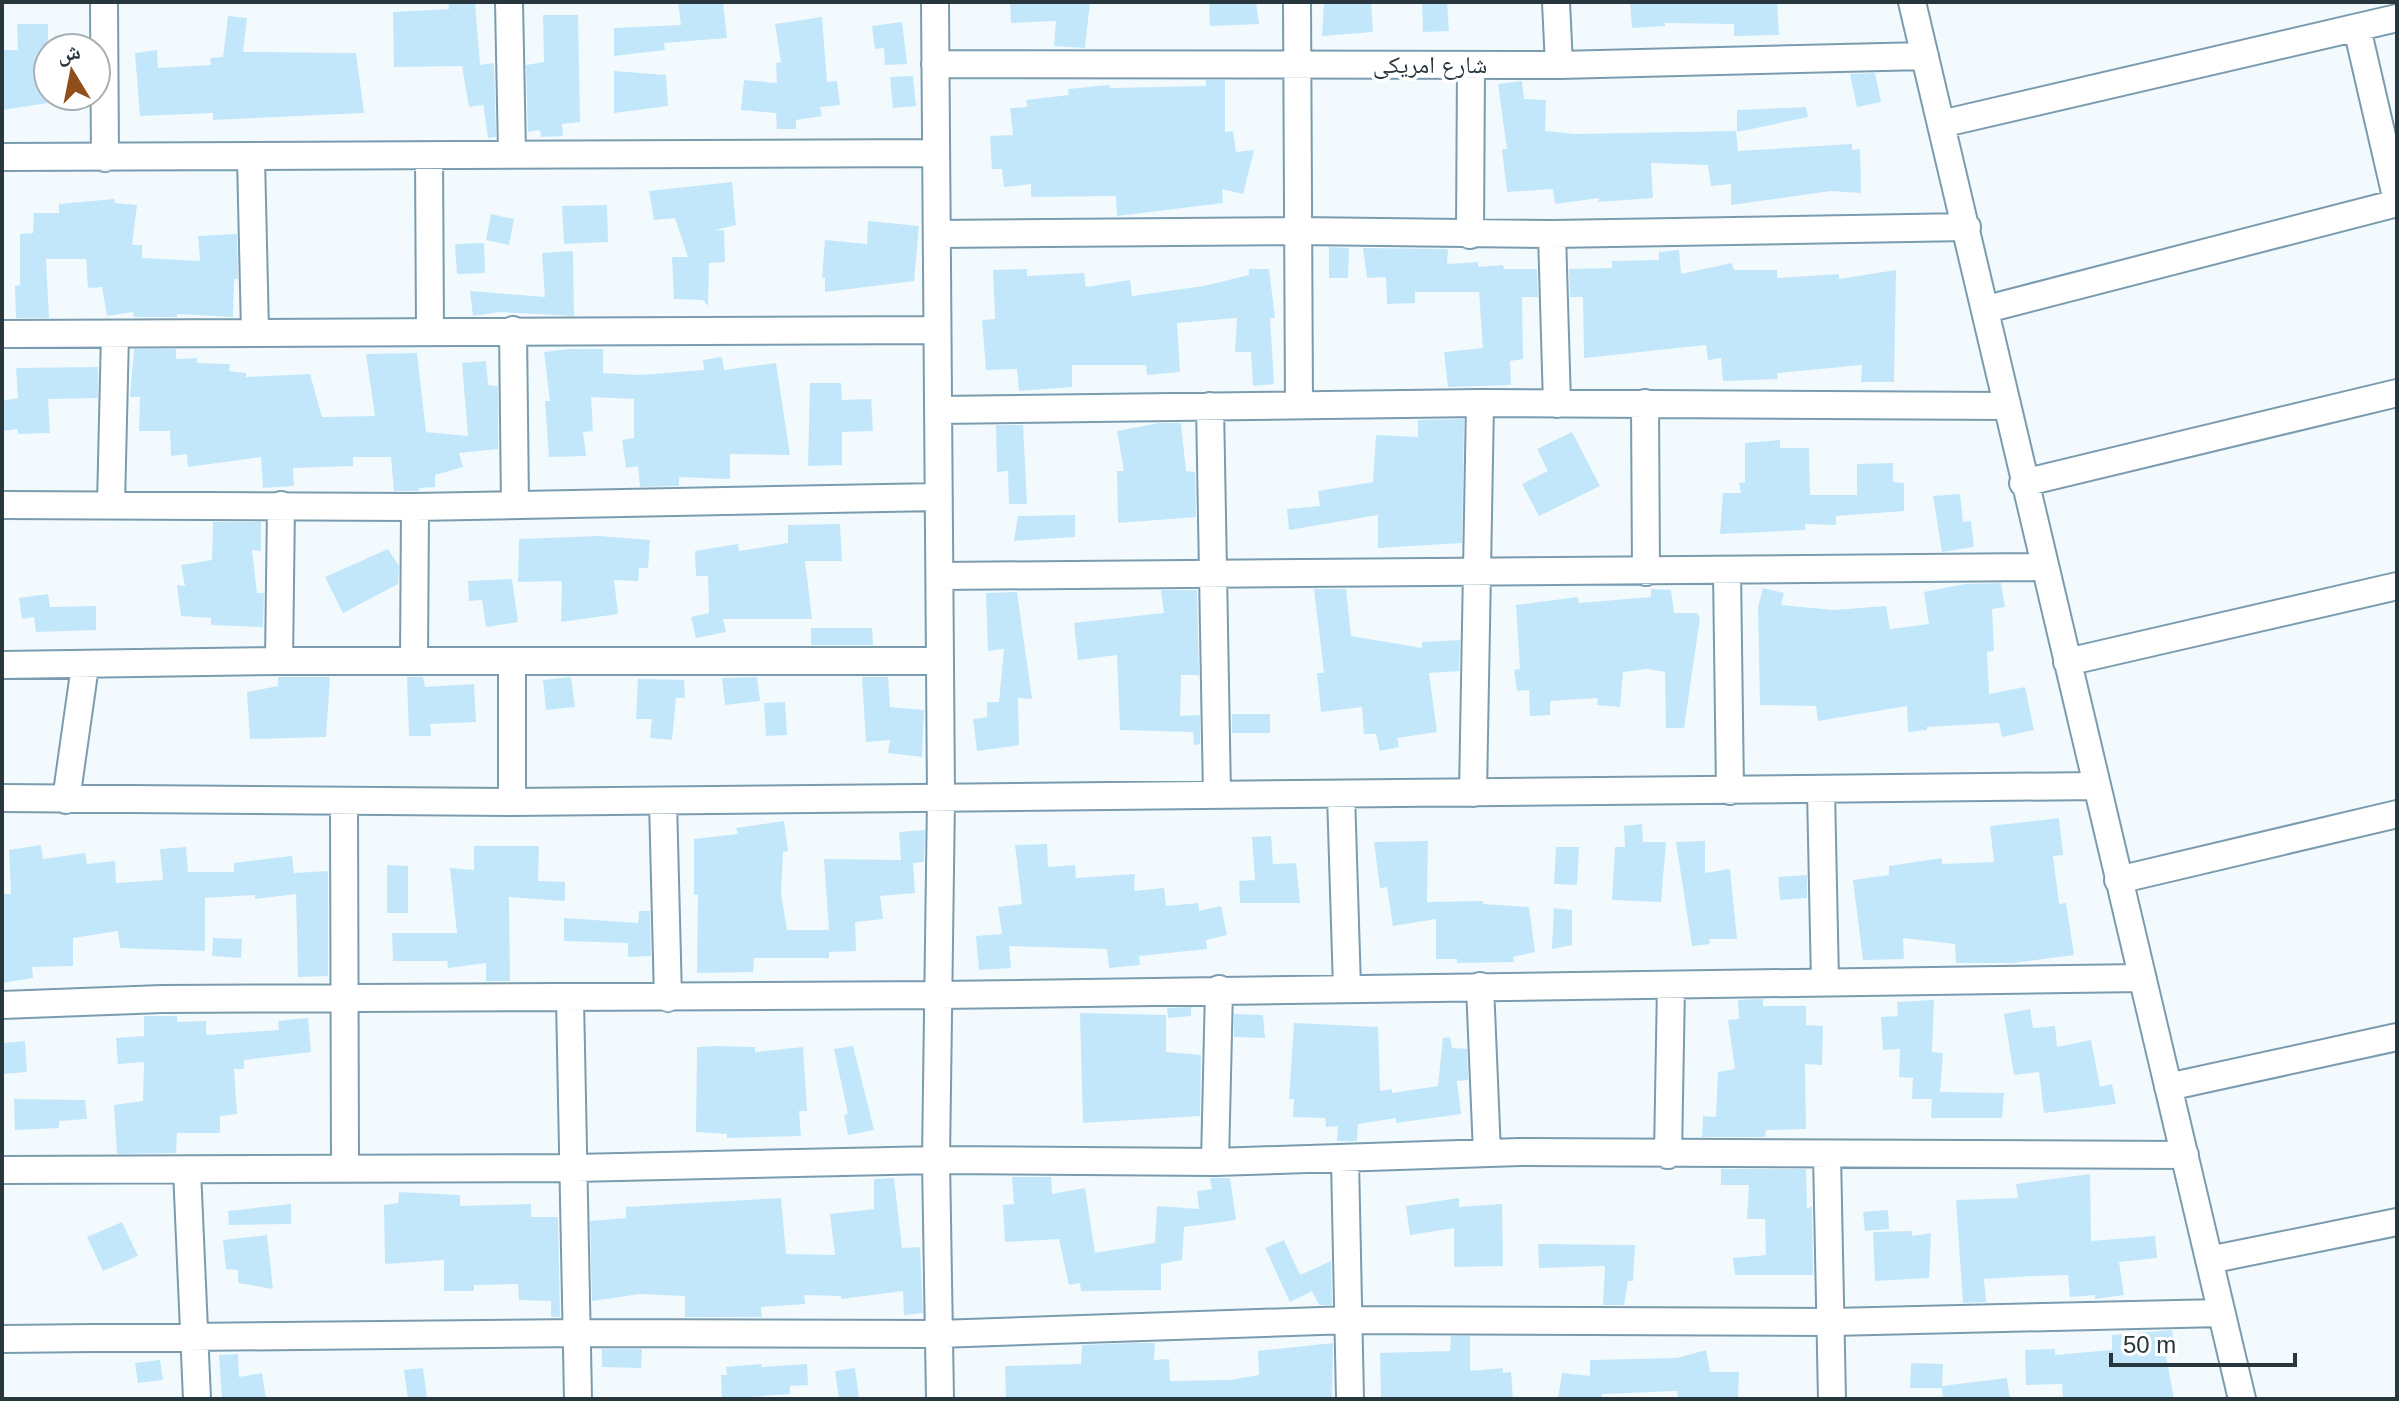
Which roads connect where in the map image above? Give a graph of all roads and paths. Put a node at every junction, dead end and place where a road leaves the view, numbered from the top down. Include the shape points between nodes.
1 (104, 2) edge
2 (509, 2) edge
3 (935, 2) edge
4 (1297, 2) edge
5 (1556, 2) edge
6 (1912, 2) edge
7 (2397, 18) edge
8 (2357, 28) junction
9 (1925, 56) junction
10 (935, 64) junction
11 (1471, 65) junction
12 (1559, 65) junction
13 (1297, 66) junction
14 (1941, 124) junction
15 (935, 153) junction
16 (512, 154) junction
17 (429, 156) junction
18 (2, 157) edge
19 (105, 158) junction
20 (251, 158) junction
21 (2397, 202) edge
22 (1967, 227) junction
23 (1299, 231) junction
24 (937, 234) junction
25 (1552, 234) junction
26 (1470, 235) junction
27 (1987, 309) junction
28 (430, 330) junction
29 (513, 330) junction
30 (937, 330) junction
31 (255, 331) junction
32 (2, 334) edge
33 (115, 334) junction
34 (2397, 393) edge
35 (1480, 403) junction
36 (1645, 403) junction
37 (1299, 404) junction
38 (1557, 404) junction
39 (1210, 406) junction
40 (2007, 406) junction
41 (938, 410) junction
42 (2023, 483) junction
43 (938, 497) junction
44 (2, 505) edge
45 (111, 505) junction
46 (281, 505) junction
47 (515, 505) junction
48 (415, 507) junction
49 (2043, 567) junction
50 (1727, 571) junction
51 (1646, 572) junction
52 (1211, 573) junction
53 (1475, 574) junction
54 (940, 576) junction
55 (2397, 586) edge
56 (279, 661) junction
57 (414, 661) junction
58 (512, 661) junction
59 (939, 661) junction
60 (2067, 662) junction
61 (2, 665) edge
62 (85, 666) junction
63 (2095, 786) junction
64 (1730, 791) junction
65 (1821, 791) junction
66 (1473, 793) junction
67 (1341, 794) junction
68 (1217, 795) junction
69 (2, 798) edge
70 (941, 798) junction
71 (66, 800) junction
72 (663, 801) junction
73 (344, 802) junction
74 (512, 802) junction
75 (2397, 814) edge
76 (2118, 880) junction
77 (2142, 978) junction
78 (1825, 982) junction
79 (1671, 985) junction
80 (1480, 986) junction
81 (1347, 988) junction
82 (1219, 989) junction
83 (939, 995) junction
84 (668, 998) junction
85 (570, 999) junction
86 (343, 1001) junction
87 (2, 1005) edge
88 (2397, 1037) edge
89 (2168, 1087) junction
90 (1487, 1153) junction
91 (1668, 1155) junction
92 (1827, 1155) junction
93 (2185, 1155) junction
94 (936, 1160) junction
95 (1345, 1160) junction
96 (1215, 1162) junction
97 (345, 1166) junction
98 (575, 1168) junction
99 (2, 1170) edge
100 (187, 1170) junction
101 (2397, 1222) edge
102 (2209, 1260) junction
103 (2221, 1313) junction
104 (1349, 1320) junction
105 (1832, 1322) junction
106 (578, 1333) junction
107 (938, 1334) junction
108 (194, 1337) junction
109 (2, 1339) edge
110 (197, 1399) edge
111 (578, 1399) edge
112 (940, 1399) edge
113 (1350, 1399) edge
114 (1832, 1399) edge
115 (2242, 1399) edge

1 - 19 street
2 - 16 street
3 - 10 street
4 - 13 street
5 - 12 street
6 - 9 street
7 - 8 street
8 - 14 street
8 - 21 street
9 - 12 street, شارع امريكى
9 - 14 street
10 - 13 street, شارع امريكى
10 - 15 street
11 - 12 street, شارع امريكى
11 - 13 street, شارع امريكى
11 - 26 street
13 - 23 street
14 - 22 street
15 - 16 street
15 - 24 street
16 - 17 street
17 - 20 street
17 - 28 street
18 - 19 street
19 - 20 street
20 - 31 street
21 - 27 street
22 - 25 street
22 - 27 street
23 - 24 street
23 - 26 street
23 - 37 street
24 - 30 street
25 - 26 street
25 - 38 street
27 - 40 street
28 - 29 street
28 - 31 street
29 - 30 street
29 - 47 street
30 - 41 street
31 - 33 street
32 - 33 street
33 - 45 street
34 - 42 street
35 - 37 street
35 - 38 street
35 - 53 street
36 - 38 street
36 - 40 street
36 - 51 street
37 - 39 street
39 - 41 street
39 - 52 street
40 - 42 street
41 - 43 street
42 - 49 street
43 - 47 street
43 - 54 street
44 - 45 street
45 - 46 street
46 - 48 street
46 - 56 street
47 - 48 street
48 - 57 street
49 - 50 street
49 - 60 street
50 - 51 street
50 - 64 street
51 - 53 street
52 - 53 street
52 - 54 street
52 - 68 street
53 - 66 street
54 - 59 street
55 - 60 street
56 - 57 street
56 - 62 street
57 - 58 street
58 - 59 street
58 - 74 street
59 - 70 street
60 - 63 street
61 - 62 street
62 - 71 street
63 - 65 street
63 - 76 street
64 - 65 street
64 - 66 street
65 - 78 street
66 - 67 street
67 - 68 street
67 - 81 street
68 - 70 street
69 - 71 street
70 - 72 street
70 - 83 street
71 - 73 street
72 - 74 street
72 - 84 street
73 - 74 street
73 - 86 street
75 - 76 street
76 - 77 street
77 - 78 street
77 - 89 street
78 - 79 street
79 - 80 street
79 - 91 street
80 - 81 street
80 - 90 street
81 - 82 street
82 - 83 street
82 - 96 street
83 - 84 street
83 - 94 street
84 - 85 street
85 - 86 street
85 - 98 street
86 - 87 street via 162,999
86 - 97 street
88 - 89 street
89 - 93 street
90 - 91 street
90 - 95 street
91 - 92 street
92 - 93 street
92 - 105 street
93 - 102 street
94 - 96 street
94 - 98 street
94 - 107 street
95 - 96 street
95 - 104 street
97 - 98 street
97 - 100 street
98 - 106 street
99 - 100 street
100 - 108 street
101 - 102 street
102 - 103 street
103 - 105 street
103 - 115 street
104 - 105 street
104 - 107 street
104 - 113 street
105 - 114 street
106 - 107 street
106 - 108 street
106 - 111 street
107 - 112 street
108 - 109 street
108 - 110 street

